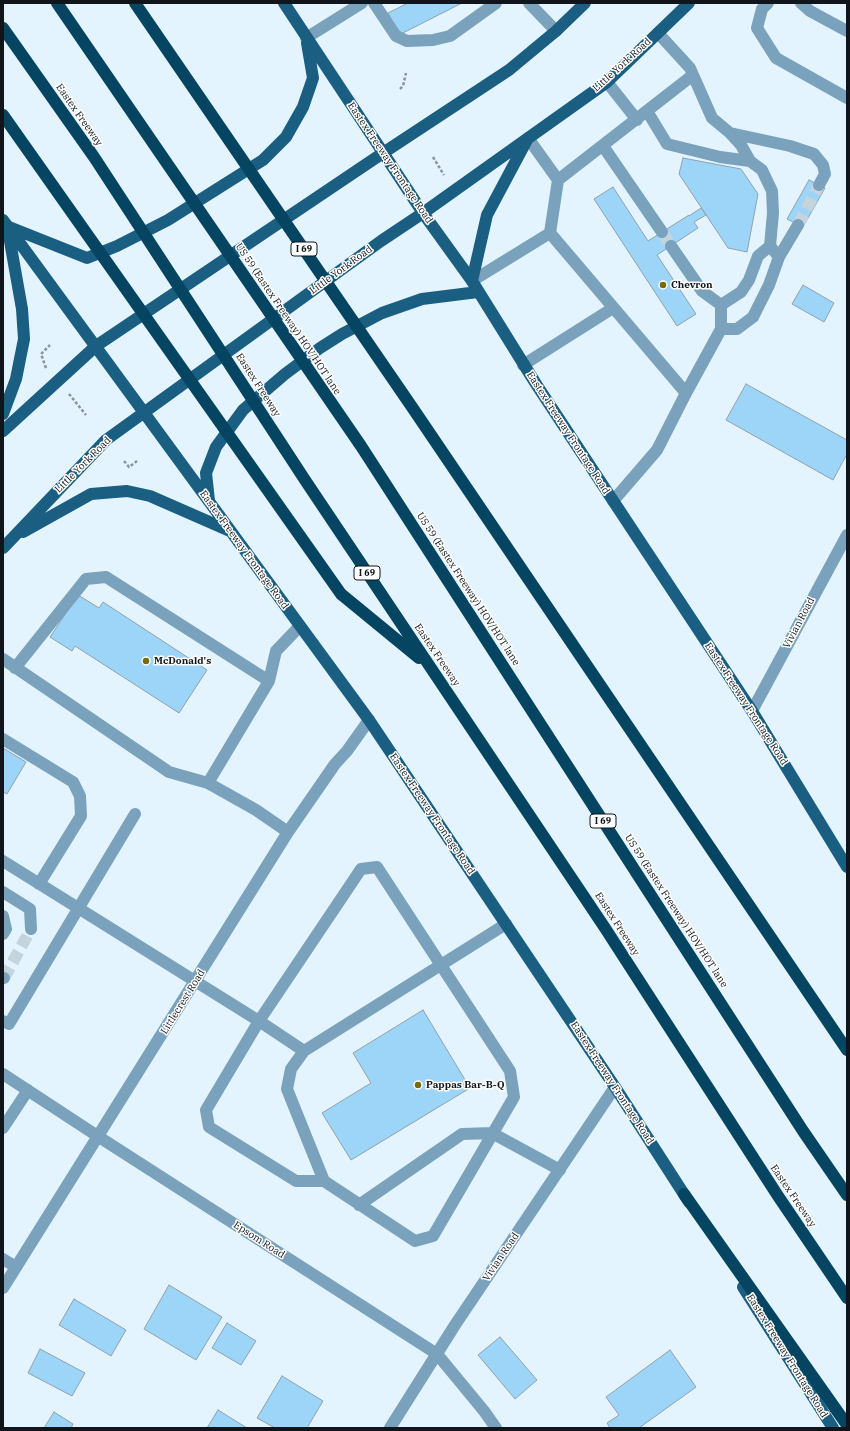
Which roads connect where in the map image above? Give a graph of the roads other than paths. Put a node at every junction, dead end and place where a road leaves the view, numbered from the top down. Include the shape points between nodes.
1 (57, 3) edge
2 (135, 3) edge
3 (284, 3) edge
4 (362, 3) edge
5 (374, 3) edge
6 (496, 3) edge
7 (529, 3) edge
8 (585, 3) edge
9 (689, 3) edge
10 (768, 3) edge
11 (800, 3) edge
12 (3, 28) edge
13 (556, 31) junction
14 (847, 31) edge
15 (658, 33) junction
16 (306, 38) junction
17 (693, 75) junction
18 (607, 82) junction
19 (847, 98) edge
20 (648, 111) junction
21 (3, 116) edge
22 (637, 120) junction
23 (730, 133) junction
24 (528, 138) junction
25 (603, 146) junction
26 (383, 153) junction
27 (750, 161) junction
28 (558, 180) junction
29 (819, 185) tunnel mouth
30 (423, 213) junction
31 (5, 223) edge
32 (798, 225) tunnel mouth
33 (662, 232) tunnel mouth
34 (550, 233) junction
35 (671, 246) tunnel mouth
36 (770, 246) junction
37 (779, 257) junction
38 (472, 281) junction
39 (478, 292) junction
40 (722, 305) junction
41 (613, 308) junction
42 (722, 329) junction
43 (96, 346) junction
44 (523, 365) junction
45 (686, 393) junction
46 (144, 413) junction
47 (3, 414) edge
48 (3, 430) edge
49 (613, 501) junction
50 (209, 502) junction
51 (231, 532) junction
52 (847, 534) edge
53 (13, 537) junction
54 (3, 548) edge
55 (300, 626) junction
56 (3, 659) edge
57 (430, 666) junction
58 (15, 668) junction
59 (269, 681) junction
60 (752, 711) junction
61 (369, 720) junction
62 (3, 738) edge
63 (208, 783) junction
64 (135, 814) dead end
65 (288, 832) junction
66 (3, 861) edge
67 (847, 867) edge
68 (39, 884) junction
69 (3, 892) edge
70 (78, 908) junction
71 (3, 916) edge
72 (506, 924) junction
73 (31, 929) tunnel mouth
74 (3, 934) edge
75 (441, 966) junction
76 (195, 982) junction
77 (3, 1021) edge
78 (259, 1021) junction
79 (847, 1050) edge
80 (304, 1051) junction
81 (3, 1074) edge
82 (616, 1087) junction
83 (28, 1090) junction
84 (3, 1128) edge
85 (492, 1133) junction
86 (99, 1137) junction
87 (560, 1170) junction
88 (324, 1181) junction
89 (684, 1194) junction
90 (847, 1195) edge
91 (359, 1205) junction
92 (3, 1259) edge
93 (16, 1267) junction
94 (3, 1288) edge
95 (847, 1298) edge
96 (437, 1354) junction
97 (847, 1425) edge
98 (390, 1428) edge
99 (496, 1428) edge
100 (833, 1428) edge

1 - 90 highway, US 59 (Eastex Freeway) HOV/HOT lane / I 69 via 362,446
2 - 79 highway, I 69
3 - 16 main road, Eastex Freeway Frontage Road
4 - 16 street
5 - 6 street via 396,36 407,41 433,40 450,36
7 - 13 street
8 - 13 main road
9 - 15 main road, Little York Road
10 - 19 street via 762,9 757,28 776,58
11 - 14 street
12 - 57 highway, Eastex Freeway / I 69 via 94,157
13 - 26 main road via 509,70
15 - 17 street via 690,68
15 - 18 main road, Little York Road
16 - 26 main road, Eastex Freeway Frontage Road
16 - 31 main road via 313,78 303,107 286,137 263,160 168,220 87,258
17 - 20 street
17 - 23 street via 712,118
18 - 22 street
18 - 24 main road, Little York Road
20 - 22 street
20 - 27 street via 667,144 720,157
21 - 57 highway via 341,594
22 - 25 street
23 - 27 street
23 - 29 street via 814,154 823,165 825,174
24 - 28 street
24 - 30 main road, Little York Road
24 - 38 main road via 487,216
25 - 28 street
25 - 33 street
26 - 30 main road, Eastex Freeway Frontage Road
26 - 43 main road
27 - 36 street via 762,170 772,191
28 - 34 street
30 - 38 main road, Eastex Freeway Frontage Road
30 - 46 main road, Little York Road
31 - 43 main road, Eastex Freeway Frontage Road
31 - 47 main road via 22,309 24,339 16,379
32 - 37 street
34 - 38 street
34 - 41 street
35 - 40 street via 702,291
36 - 37 street
36 - 40 street via 758,256 749,280 741,292
37 - 42 street via 753,318 737,329
38 - 39 main road, Eastex Freeway Frontage Road
39 - 44 main road, Eastex Freeway Frontage Road
39 - 50 main road via 422,299 382,313 337,337 285,374 243,410 216,448 206,473
40 - 42 street
41 - 44 street
41 - 45 street
42 - 45 street
43 - 46 main road, Eastex Freeway Frontage Road
43 - 48 main road
44 - 49 main road, Eastex Freeway Frontage Road
45 - 49 street via 657,450
46 - 50 main road, Eastex Freeway Frontage Road
46 - 53 main road, Little York Road via 106,440
49 - 60 main road, Eastex Freeway Frontage Road
50 - 51 main road, Eastex Freeway Frontage Road
51 - 53 main road via 150,496 128,491 91,494
51 - 55 main road, Eastex Freeway Frontage Road
52 - 60 street, Vivian Road
53 - 54 main road, Little York Road
55 - 59 street via 276,651
55 - 61 main road, Eastex Freeway Frontage Road
56 - 58 street
57 - 95 highway, Eastex Freeway / I 69 via 606,928 778,1196
58 - 59 street via 86,579 106,577
58 - 63 street via 169,772
59 - 63 street
60 - 67 main road, Eastex Freeway Frontage Road
61 - 65 street, Littlecrest Road
61 - 72 main road, Eastex Freeway Frontage Road
62 - 68 street via 72,782 80,796 81,816
63 - 65 street via 256,810
64 - 70 street
65 - 76 street, Littlecrest Road
66 - 68 street
68 - 70 street
69 - 73 street via 30,909
70 - 76 street
70 - 77 street via 9,1024
71 - 74 street via 6,929
72 - 75 street
72 - 82 main road, Eastex Freeway Frontage Road
75 - 78 street via 376,867 361,869
75 - 80 street
75 - 85 street via 510,1071 514,1097
76 - 78 street
76 - 86 street, Littlecrest Road
78 - 80 street
78 - 88 street via 206,1110 209,1127 296,1181
80 - 88 street via 291,1069 287,1089
81 - 83 street, Epsom Road
82 - 87 street, Vivian Road
82 - 89 main road, Eastex Freeway Frontage Road
83 - 84 street
83 - 86 street, Epsom Road
85 - 87 street
85 - 91 street via 462,1134
85 - 91 street via 433,1236 415,1241
86 - 93 street, Littlecrest Road
86 - 96 street, Epsom Road
87 - 96 street, Vivian Road
88 - 91 street
89 - 97 highway
89 - 100 main road, Eastex Freeway Frontage Road
92 - 93 street
93 - 94 street, Littlecrest Road
96 - 98 street, Vivian Road
96 - 99 street, Epsom Road

